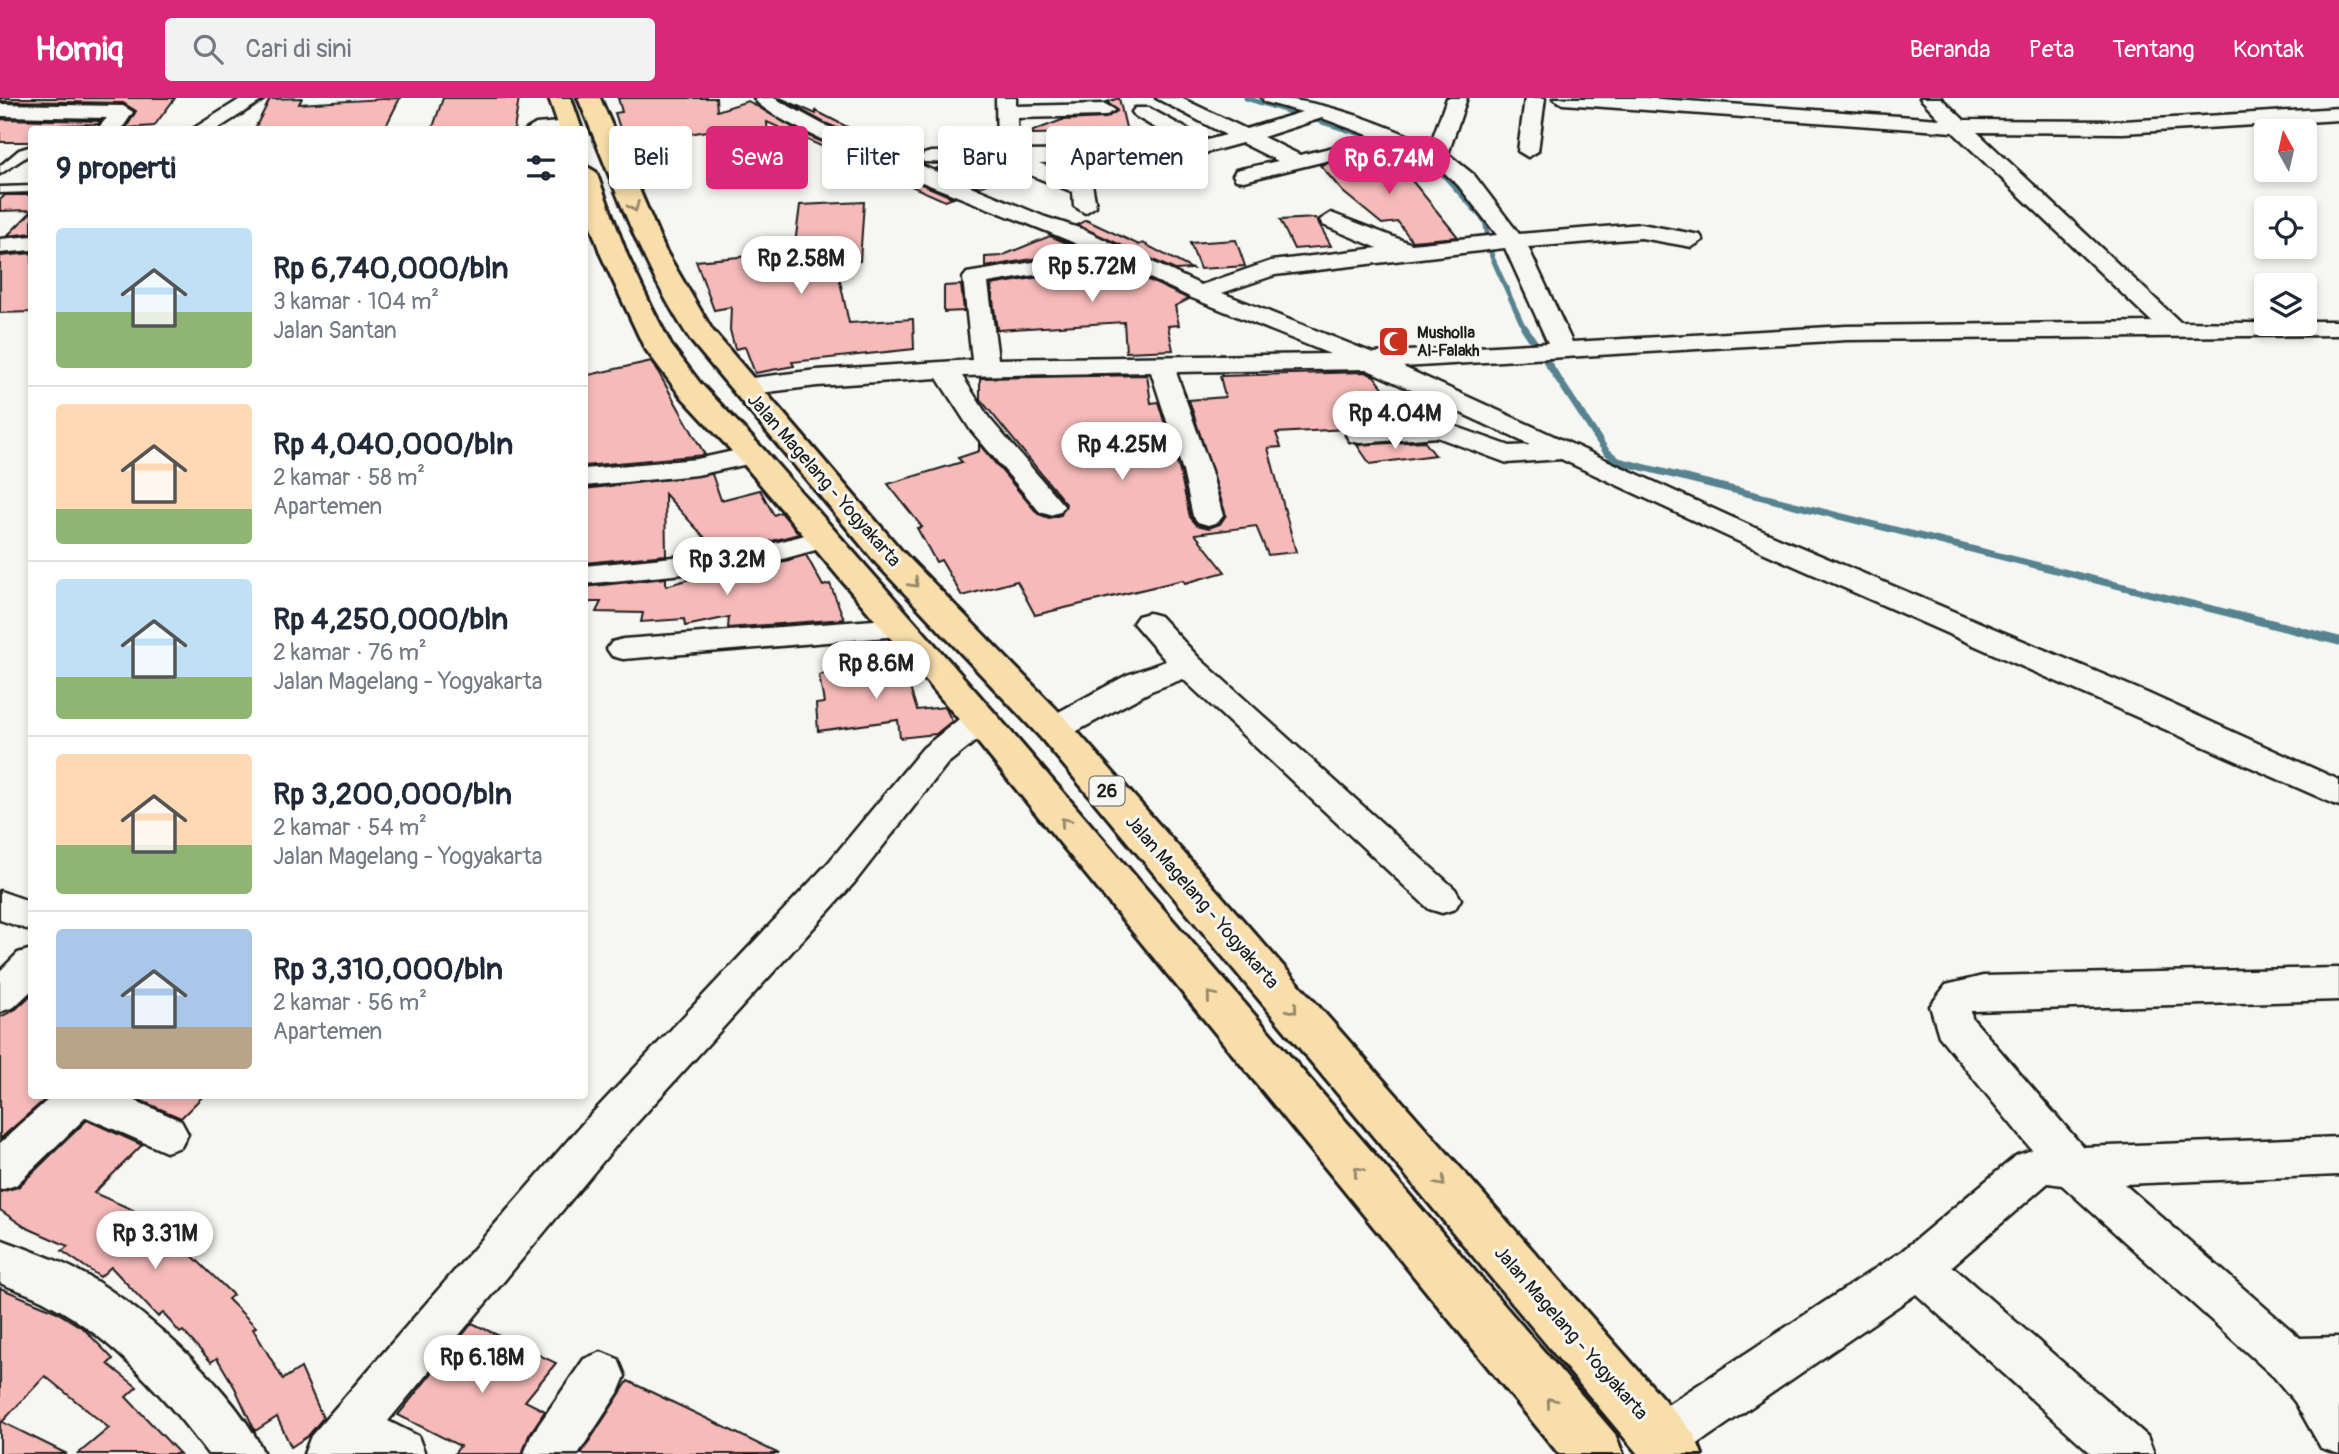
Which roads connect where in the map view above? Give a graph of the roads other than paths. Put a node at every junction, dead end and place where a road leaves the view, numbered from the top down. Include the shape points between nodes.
1 (256, 98) edge
2 (559, 98) edge
3 (764, 98) edge
4 (1166, 98) edge
5 (1272, 98) edge
6 (1457, 98) edge
7 (1535, 98) edge
8 (1563, 98) edge
9 (1930, 98) edge
10 (1668, 102) edge
11 (2137, 104) dead end
12 (129, 105) edge
13 (1006, 105) edge
14 (0, 110) edge
15 (1105, 110) dead end
16 (1142, 112) dead end
17 (2330, 115) edge
18 (1308, 117) junction
19 (577, 118) edge
20 (2161, 125) junction
21 (110, 126) edge
22 (205, 126) edge
23 (550, 126) edge
24 (1007, 126) edge
25 (1958, 126) junction
26 (2339, 128) edge
27 (1242, 135) junction
28 (1351, 149) dead end
29 (28, 150) edge
30 (1528, 151) dead end
31 (1437, 156) junction
32 (931, 158) dead end
33 (938, 158) edge
34 (588, 161) edge
35 (1297, 162) junction
36 (0, 171) edge
37 (1244, 175) dead end
38 (594, 184) edge
39 (28, 189) edge
40 (1067, 189) edge
41 (1083, 189) edge
42 (0, 190) edge
43 (1331, 220) dead end
44 (1692, 240) dead end
45 (1507, 242) junction
46 (1100, 246) junction
47 (1416, 253) junction
48 (1200, 293) junction
49 (2172, 328) junction
50 (2339, 328) edge
51 (1559, 351) junction
52 (1370, 361) junction
53 (1160, 362) junction
54 (986, 367) junction
55 (945, 369) junction
56 (744, 387) junction
57 (1360, 435) dead end
58 (1567, 450) junction
59 (752, 455) junction
60 (588, 478) edge
61 (1050, 506) dead end
62 (1208, 516) dead end
63 (824, 540) junction
64 (588, 575) edge
65 (1149, 623) dead end
66 (901, 628) junction
67 (623, 649) dead end
68 (1188, 665) junction
69 (980, 720) junction
70 (1054, 729) junction
71 (2339, 794) edge
72 (1442, 899) dead end
73 (0, 905) edge
74 (28, 915) edge
75 (2339, 984) edge
76 (79, 1099) edge
77 (89, 1099) edge
78 (166, 1134) dead end
79 (2339, 1156) edge
80 (2073, 1167) junction
81 (0, 1171) edge
82 (0, 1261) edge
83 (1918, 1266) junction
84 (2339, 1360) edge
85 (2291, 1361) junction
86 (601, 1377) dead end
87 (2339, 1430) edge
88 (340, 1441) edge
89 (1668, 1447) edge
90 (239, 1454) edge
91 (400, 1454) edge
92 (549, 1454) edge
93 (1595, 1454) edge
94 (2129, 1454) edge

1 - 22 street
2 - 19 highway, Jalan Magelang - Yogyakarta / 26
3 - 46 street via 767,104 817,129
4 - 27 street
5 - 18 street
6 - 31 street
7 - 30 street
8 - 10 street
9 - 25 street
10 - 25 street
11 - 20 street
12 - 14 street
12 - 21 street
13 - 15 street
13 - 24 street
16 - 27 street via 1197,149
17 - 20 street
17 - 26 street
18 - 27 street
18 - 31 street
19 - 23 street
20 - 25 street
25 - 49 street
27 - 35 street
28 - 35 street
29 - 36 lane
31 - 45 street via 1466,180
32 - 33 street
34 - 38 highway, Jalan Magelang - Yogyakarta / 26
35 - 37 street
38 -> 56 highway, Jalan Magelang - Yogyakarta / 26
38 - 59 highway, Jalan Magelang - Yogyakarta / 26 via 614,255 658,347
39 - 42 lane
40 - 41 street via 1084,198
43 - 47 street
44 - 45 street via 1641,231
45 - 47 street
45 - 51 street
46 - 48 street
46 - 54 street via 1050,266 975,278
47 - 48 street via 1271,268
48 - 52 street
49 - 50 street
49 - 51 street via 1860,332
51 - 52 street
52 - 53 street
52 - 58 street
53 - 54 street
53 - 62 street
54 - 55 street
55 - 56 street
55 - 61 street via 978,425
56 -> 70 highway, Jalan Magelang - Yogyakarta / 26 via 888,556
57 - 58 street via 1440,429 1507,455
58 - 71 street via 1743,533
59 - 60 street via 698,467
59 - 63 highway, Jalan Magelang - Yogyakarta / 26
63 - 64 street via 753,558
63 - 66 highway, Jalan Magelang - Yogyakarta / 26
65 - 68 street
66 - 67 street
66 - 69 highway, Jalan Magelang - Yogyakarta / 26
68 - 70 street via 1139,683
68 - 72 street
69 - 88 street via 935,756 841,873 598,1135
93 -> 69 highway, Jalan Magelang - Yogyakarta / 26
70 -> 89 highway, Jalan Magelang - Yogyakarta / 26
73 - 74 street
75 - 80 street via 1960,996 1950,1006 1953,1024
76 - 81 street
77 - 78 street
79 - 80 street
80 - 83 street via 2039,1166
80 - 85 street
82 - 90 street via 74,1292 145,1348
83 - 89 street
83 - 94 street
84 - 85 street
85 - 87 street via 2312,1385
86 - 92 street
88 - 91 street

